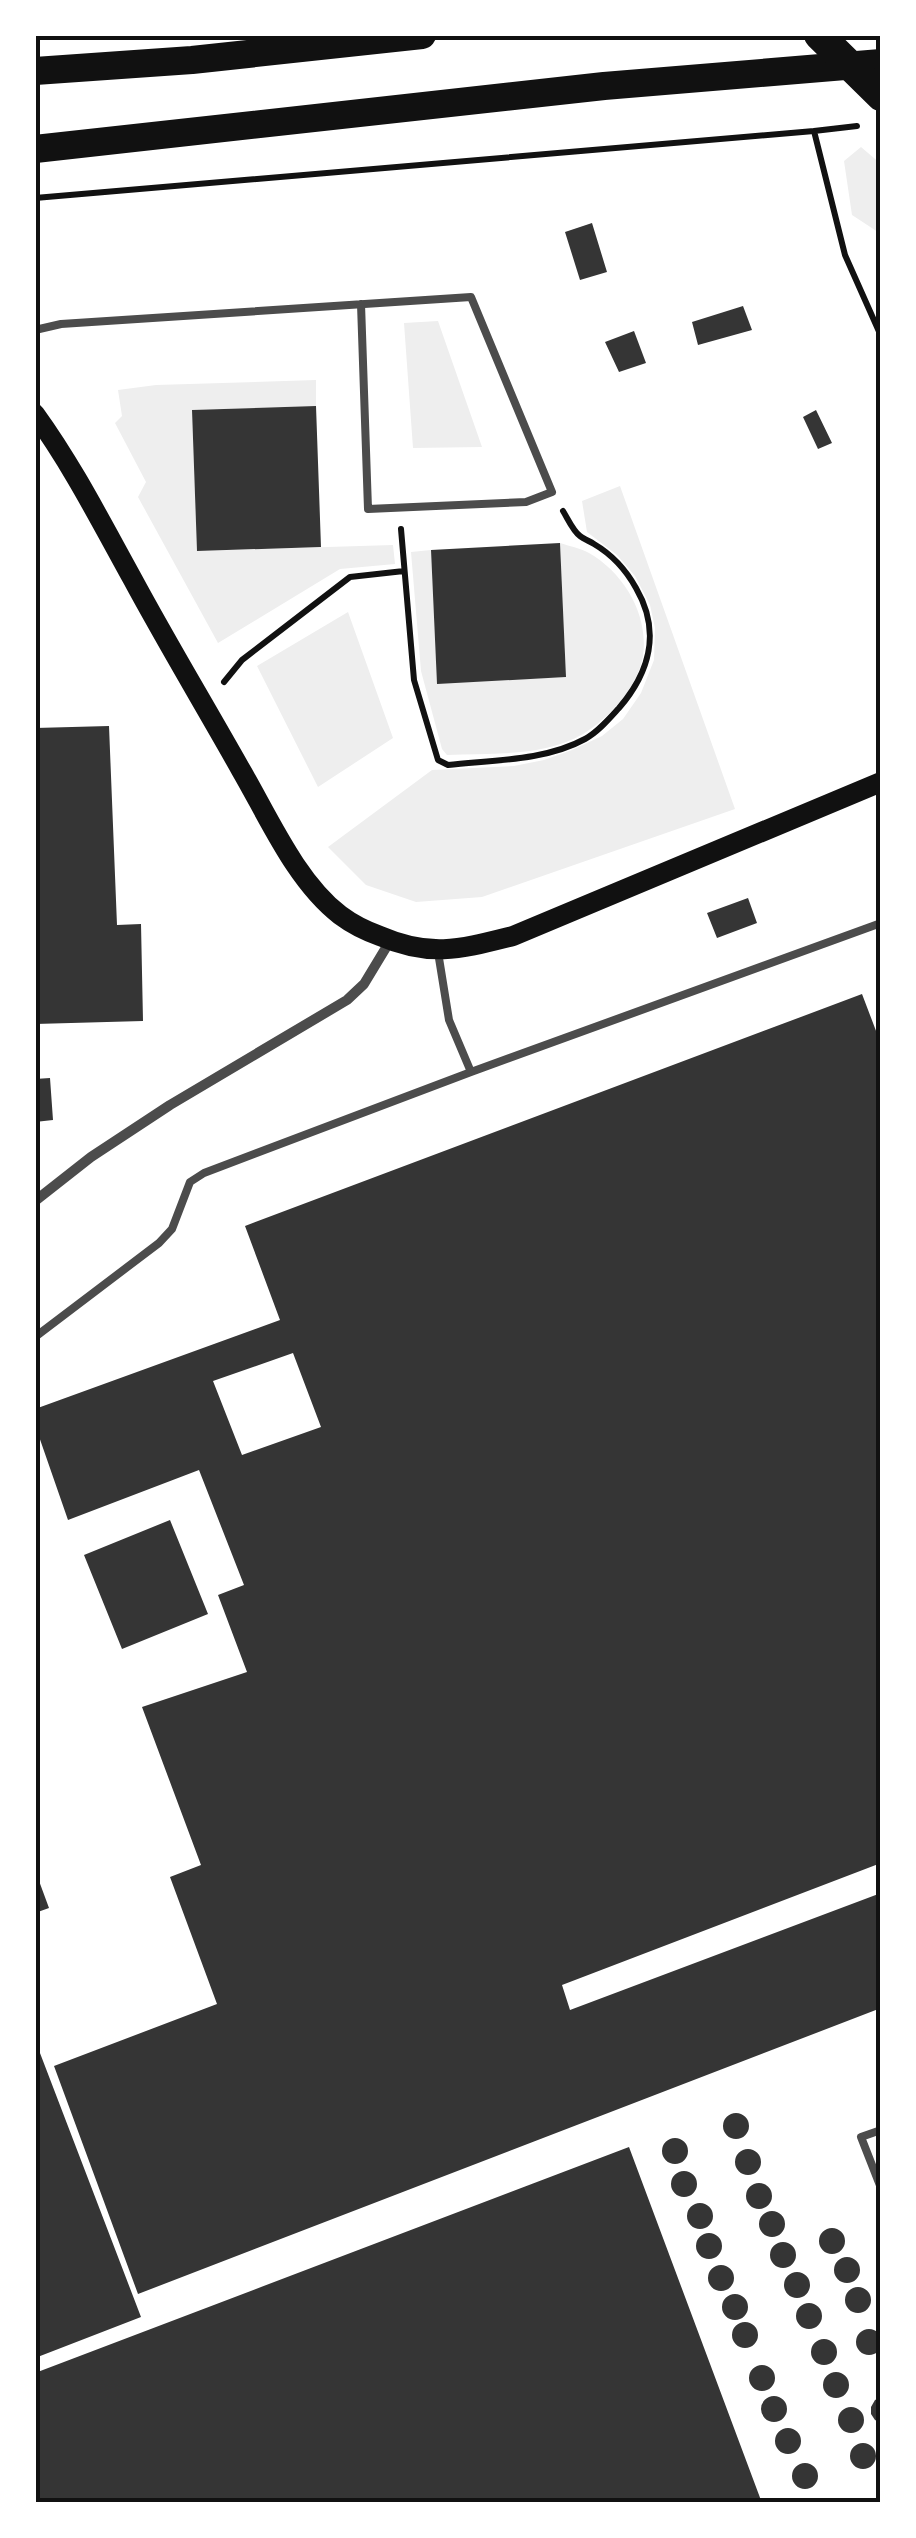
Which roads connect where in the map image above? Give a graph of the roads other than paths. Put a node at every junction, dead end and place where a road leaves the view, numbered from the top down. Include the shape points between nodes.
1 (422, 35) edge
2 (819, 35) edge
3 (881, 63) edge
4 (35, 71) edge
5 (881, 96) edge
6 (35, 149) edge
7 (361, 304) junction
8 (35, 330) edge
9 (35, 414) edge
10 (881, 782) edge
11 (881, 923) edge
12 (390, 941) junction
13 (438, 951) junction
14 (471, 1072) junction
15 (35, 1201) edge
16 (35, 1337) edge
17 (881, 2130) edge
18 (881, 2188) edge

1 - 4 highway
2 - 5 highway
3 - 6 highway via 604,86
7 - 7 lane via 368,509 526,502 552,492 471,297
7 - 8 lane
9 - 12 main road via 312,889 340,915
10 - 13 main road via 513,936
11 - 14 lane
12 - 13 main road
12 - 15 street via 347,1000 154,1116
13 - 14 lane via 449,1020
14 - 16 lane via 204,1173 190,1182 172,1229 159,1243
17 - 18 lane via 861,2138

